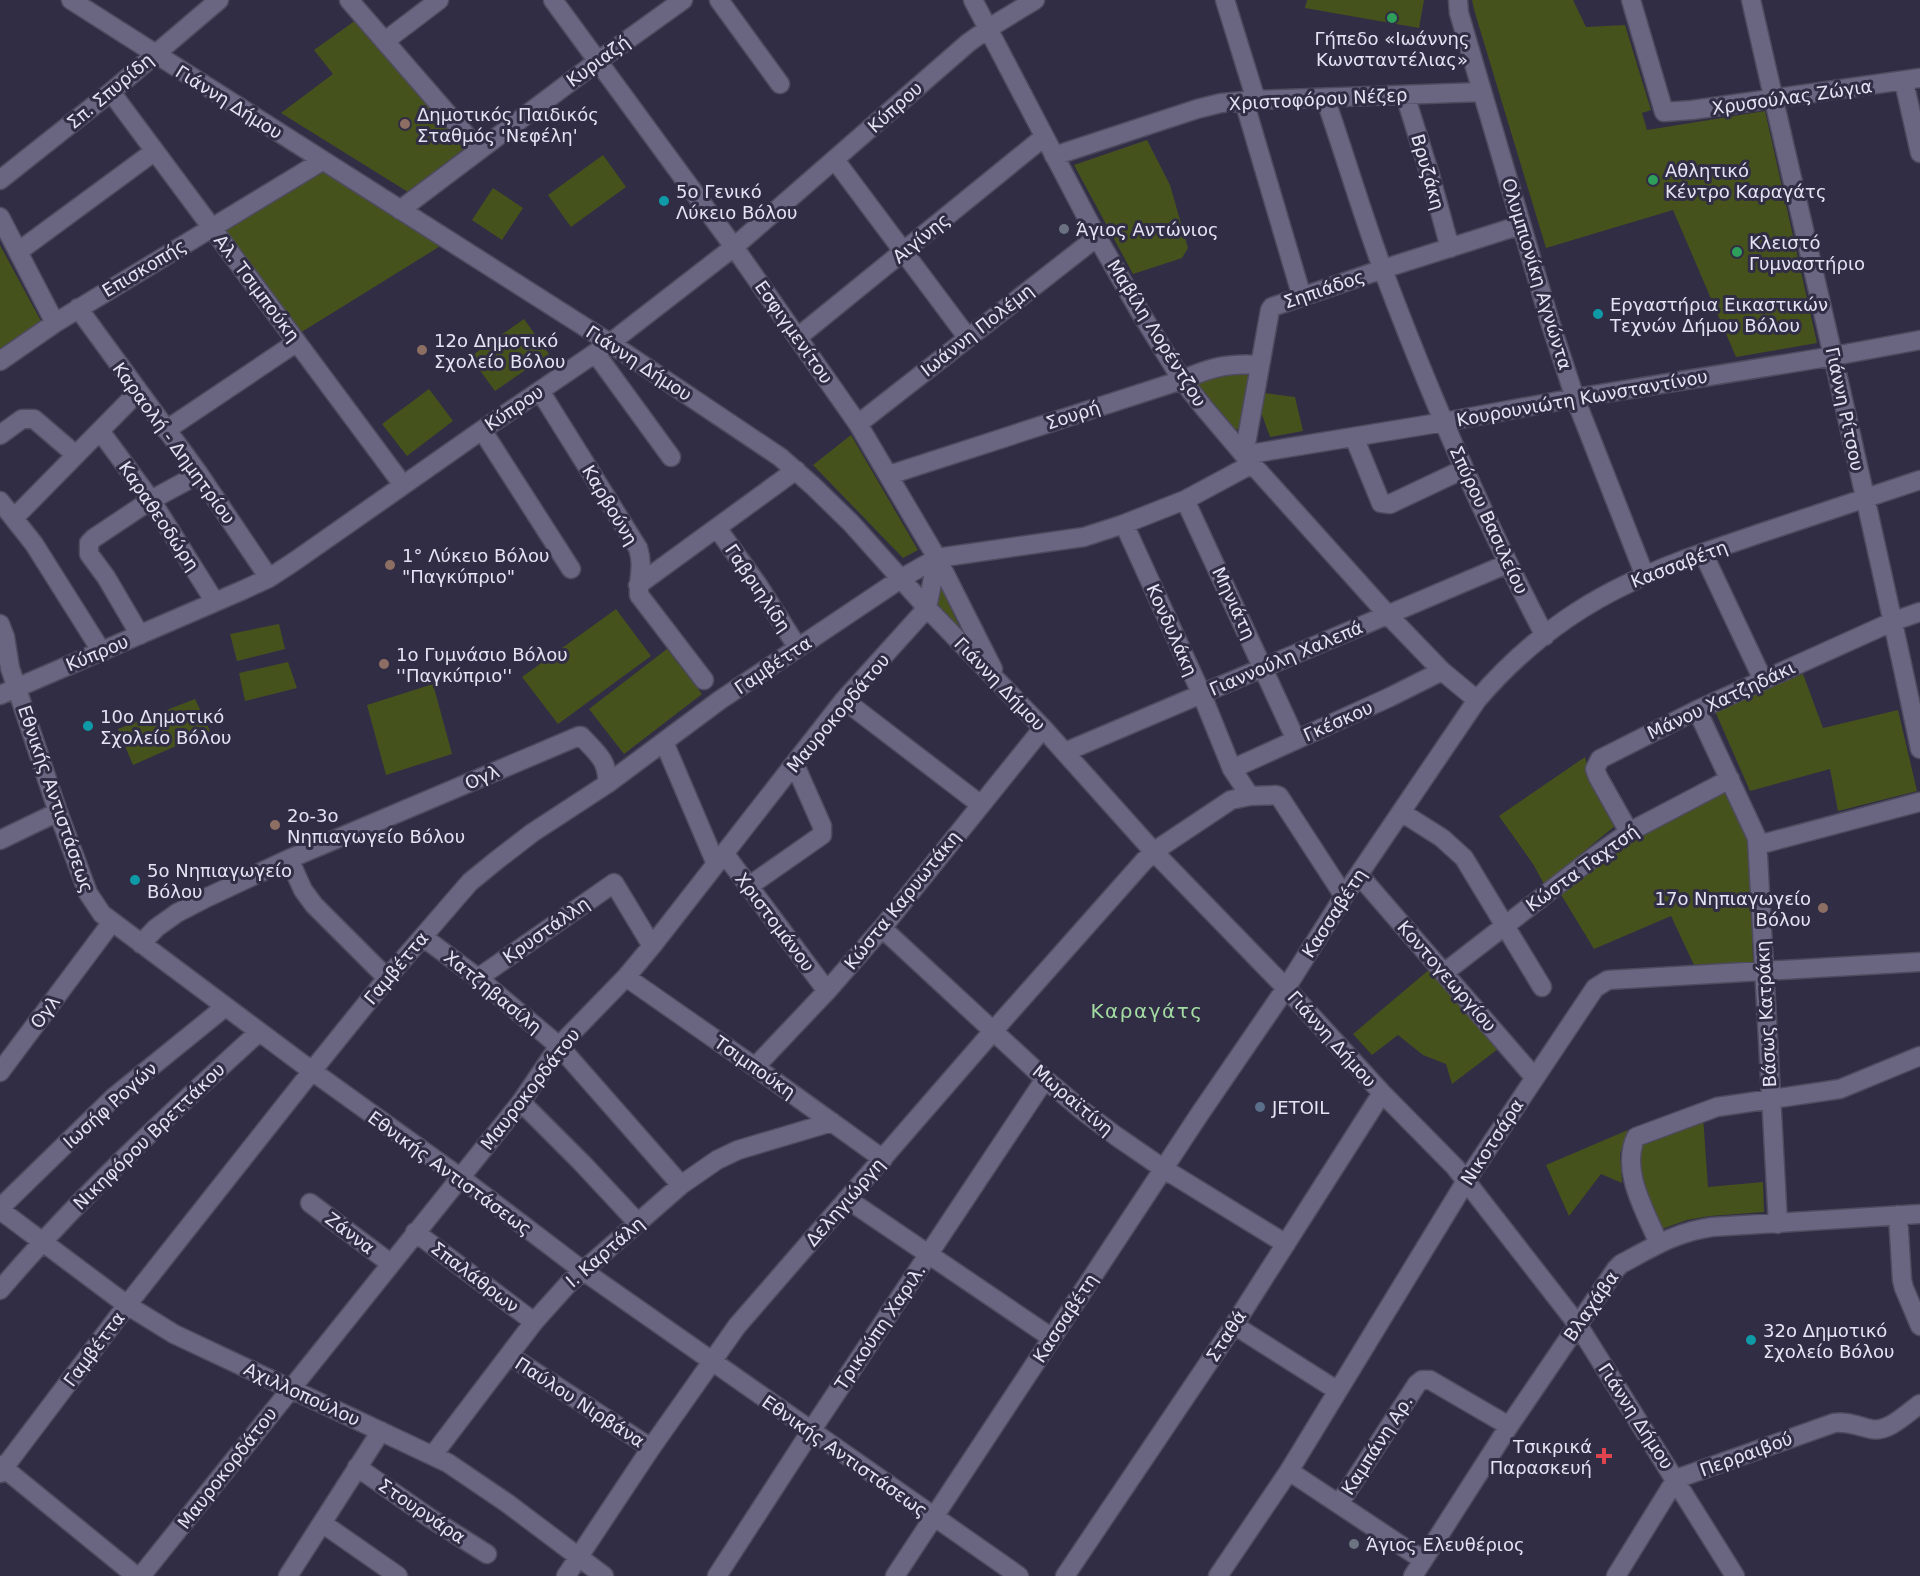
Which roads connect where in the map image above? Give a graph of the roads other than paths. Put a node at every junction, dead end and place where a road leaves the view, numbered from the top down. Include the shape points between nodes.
1 (71, 0) edge
2 (219, 0) edge
3 (349, 0) edge
4 (439, 0) edge
5 (553, 0) edge
6 (683, 0) edge
7 (718, 0) edge
8 (973, 0) edge
9 (1035, 0) edge
10 (1225, 0) edge
11 (1458, 0) edge
12 (1631, 0) edge
13 (1751, 0) edge
14 (989, 28) junction
15 (385, 41) junction
16 (155, 54) junction
17 (598, 61) junction
18 (1912, 80) edge
19 (780, 84) dead end
20 (111, 92) junction
21 (1482, 93) junction
22 (1405, 95) junction
23 (1325, 98) junction
24 (1774, 99) junction
25 (1250, 101) junction
26 (1044, 137) junction
27 (479, 150) junction
28 (155, 151) junction
29 (1920, 153) edge
30 (1054, 156) junction
31 (322, 160) junction
32 (835, 160) junction
33 (0, 180) edge
34 (400, 210) junction
35 (0, 217) edge
36 (1521, 225) junction
37 (212, 227) junction
38 (1097, 237) junction
39 (734, 247) junction
40 (1450, 248) junction
41 (19, 251) junction
42 (904, 252) junction
43 (1383, 269) junction
44 (1302, 297) junction
45 (78, 308) junction
46 (55, 323) junction
47 (798, 337) junction
48 (968, 338) junction
49 (1920, 340) edge
50 (297, 342) junction
51 (603, 349) junction
52 (1834, 356) junction
53 (0, 361) edge
54 (1259, 365) junction
55 (1182, 380) junction
56 (540, 391) junction
57 (138, 392) junction
58 (1575, 398) junction
59 (1444, 422) junction
60 (858, 424) junction
61 (166, 430) junction
62 (482, 430) junction
63 (100, 431) junction
64 (0, 435) edge
65 (1354, 437) junction
66 (76, 455) junction
67 (671, 457) dead end
68 (1248, 460) junction
69 (796, 470) junction
70 (1464, 470) junction
71 (199, 474) junction
72 (889, 475) junction
73 (1920, 480) edge
74 (404, 485) junction
75 (1865, 498) junction
76 (151, 500) junction
77 (1185, 500) junction
78 (0, 501) edge
79 (14, 518) junction
80 (1124, 524) junction
81 (717, 528) junction
82 (1703, 553) junction
83 (937, 558) junction
84 (1507, 564) junction
85 (571, 569) dead end
86 (1645, 576) junction
87 (269, 578) junction
88 (902, 579) junction
89 (638, 585) junction
90 (215, 602) junction
91 (927, 608) junction
92 (1920, 612) edge
93 (1389, 615) junction
94 (1893, 621) junction
95 (0, 624) edge
96 (140, 635) junction
97 (1545, 636) junction
98 (798, 648) junction
99 (102, 652) junction
100 (5, 663) edge
101 (1263, 667) junction
102 (1442, 670) junction
103 (704, 680) dead end
104 (1763, 680) junction
105 (1001, 686) junction
106 (17, 687) junction
107 (0, 695) edge
108 (1202, 695) junction
109 (844, 700) junction
110 (1477, 700) junction
111 (1697, 710) junction
112 (1043, 728) junction
113 (1296, 740) junction
114 (664, 742) junction
115 (1920, 750) edge
116 (1065, 752) junction
117 (795, 765) junction
118 (1232, 769) junction
119 (1730, 779) junction
120 (607, 784) junction
121 (1250, 796) junction
122 (1920, 802) edge
123 (981, 805) junction
124 (58, 812) junction
125 (1401, 812) junction
126 (1629, 832) junction
127 (0, 840) edge
128 (1758, 845) junction
129 (1154, 852) junction
130 (720, 859) junction
131 (289, 860) junction
132 (1359, 875) junction
133 (749, 886) junction
134 (1344, 896) junction
135 (112, 922) junction
136 (1505, 924) junction
137 (882, 928) junction
138 (423, 937) junction
139 (141, 944) junction
140 (652, 946) junction
141 (1920, 962) edge
142 (1445, 972) junction
143 (1763, 972) junction
144 (626, 977) junction
145 (387, 978) junction
146 (478, 978) junction
147 (1542, 987) dead end
148 (1286, 988) junction
149 (827, 991) junction
150 (225, 1007) junction
151 (994, 1030) junction
152 (259, 1032) junction
153 (559, 1046) junction
154 (1920, 1056) edge
155 (755, 1067) junction
156 (312, 1071) junction
157 (0, 1072) edge
158 (1535, 1078) junction
159 (1046, 1079) junction
160 (1382, 1093) junction
161 (1771, 1098) junction
162 (521, 1102) junction
163 (832, 1122) junction
164 (884, 1159) junction
165 (1164, 1169) junction
166 (460, 1178) junction
167 (1466, 1181) junction
168 (681, 1185) junction
169 (847, 1199) junction
170 (310, 1203) dead end
171 (0, 1209) edge
172 (1920, 1214) edge
173 (1898, 1215) junction
174 (638, 1223) junction
175 (1778, 1224) junction
176 (416, 1232) junction
177 (41, 1242) junction
178 (1286, 1244) junction
179 (1659, 1244) junction
180 (928, 1254) junction
181 (390, 1263) junction
182 (582, 1270) junction
183 (0, 1290) edge
184 (127, 1305) junction
185 (534, 1322) junction
186 (1234, 1325) junction
187 (1578, 1325) junction
188 (1920, 1326) edge
189 (1052, 1338) junction
190 (509, 1355) junction
191 (712, 1363) junction
192 (291, 1388) junction
193 (1338, 1391) junction
194 (1920, 1404) edge
195 (1509, 1426) junction
196 (381, 1431) junction
197 (811, 1431) junction
198 (651, 1448) junction
199 (433, 1455) junction
200 (357, 1467) junction
201 (1, 1469) edge
202 (1289, 1471) junction
203 (1676, 1479) junction
204 (1338, 1504) junction
205 (934, 1517) junction
206 (322, 1523) junction
207 (487, 1554) dead end
208 (579, 1557) junction
209 (1423, 1560) junction
210 (136, 1576) edge
211 (141, 1576) edge
212 (289, 1576) edge
213 (398, 1576) edge
214 (566, 1576) edge
215 (604, 1576) edge
216 (717, 1576) edge
217 (895, 1576) edge
218 (1019, 1576) edge
219 (1065, 1576) edge
220 (1218, 1576) edge
221 (1413, 1576) edge
222 (1616, 1576) edge
223 (1735, 1576) edge

1 - 16 street, Γιάννη Δήμου
2 - 16 street, Σπ. Σπυρίδη
3 - 15 street
4 - 15 street
5 - 17 street, Εσφιγμενίτου
6 - 17 street, Κυριαζή
7 - 19 street
8 - 14 street, Μαβίλη Λορέντζου
9 - 14 street, Κύπρου
10 - 25 street
11 - 21 street, Ολυμπιονίκη Αγνώντα
12 - 24 street, Χρυσούλας Ζώγια via 1664,112
13 - 24 street, Γιάννη Ρίτσου
14 - 26 street, Μαβίλη Λορέντζου
14 - 32 street, Κύπρου
15 - 27 street
16 - 20 street, Σπ. Σπυρίδη
16 - 31 street, Γιάννη Δήμου
17 - 27 street, Κυριαζή
17 - 39 street, Εσφιγμενίτου
18 - 24 street, Χρυσούλας Ζώγια
18 - 29 street
20 - 28 street, Αλ. Τσιμπούκη
20 - 33 street, Σπ. Σπυρίδη
21 - 22 street, Χριστοφόρου Νέζερ
21 - 36 street, Ολυμπιονίκη Αγνώντα
22 - 23 street, Χριστοφόρου Νέζερ
22 - 40 street, Βρυζάκη
23 - 25 street, Χριστοφόρου Νέζερ
23 - 43 street, Σπύρου Βασιλείου
24 - 52 street, Γιάννη Ρίτσου
25 - 30 street, Χριστοφόρου Νέζερ via 1197,109
25 - 44 street
26 - 30 street, Μαβίλη Λορέντζου
26 - 42 street, Αιγίνης
27 - 34 street, Κυριαζή
28 - 37 street, Αλ. Τσιμπούκη
28 - 41 street
30 - 38 street, Μαβίλη Λορέντζου
31 - 34 street, Γιάννη Δήμου
31 - 37 street, Επισκοπής
32 - 39 street, Κύπρου
32 - 42 street
34 - 51 street, Γιάννη Δήμου
35 - 41 street
36 - 40 street, Σηπιάδος
36 - 58 street, Ολυμπιονίκη Αγνώντα
37 - 45 street, Επισκοπής
37 - 50 street, Αλ. Τσιμπούκη
38 - 48 street, Ιωάννη Πολέμη
38 - 55 street, Μαβίλη Λορέντζου
39 - 47 street, Εσφιγμενίτου
39 - 51 street, Κύπρου
40 - 43 street, Σηπιάδος
41 - 46 street
42 - 47 street, Αιγίνης
42 - 48 street
43 - 44 street, Σηπιάδος
43 - 59 street, Σπύρου Βασιλείου
44 - 54 street, Σηπιάδος via 1270,310
45 - 46 street, Επισκοπής
45 - 57 street, Καραολή - Δημητρίου
46 - 53 street, Επισκοπής
47 - 60 street, Εσφιγμενίτου
48 - 60 street, Ιωάννη Πολέμη
49 - 52 street, Κουρουνιώτη Κωνσταντίνου
50 - 61 street
50 - 74 street, Αλ. Τσιμπούκη
51 - 56 street, Κύπρου
51 - 67 street
51 - 69 street, Γιάννη Δήμου via 764,446
52 - 58 street, Κουρουνιώτη Κωνσταντίνου
52 - 75 street, Γιάννη Ρίτσου
54 - 55 street, Σουρή via 1227,365
54 - 68 street, Σηπιάδος
55 - 68 street, Μαβίλη Λορέντζου
55 - 72 street, Σουρή
56 - 62 street, Κύπρου
56 - 89 street, Καρβούνη via 635,543 642,564
57 - 61 street, Καραολή - Δημητρίου
57 - 63 street
58 - 59 street, Κουρουνιώτη Κωνσταντίνου
58 - 86 street, Ολυμπιονίκη Αγνώντα
59 - 65 street, Κουρουνιώτη Κωνσταντίνου
59 - 70 street, Σπύρου Βασιλείου
60 - 72 street, Εσφιγμενίτου
61 - 71 street, Καραολή - Δημητρίου
62 - 74 street, Κύπρου
62 - 85 street
63 - 66 street
63 - 76 street, Καραθεοδώρη
64 - 66 street via 22,419 34,419
65 - 68 street, Κουρουνιώτη Κωνσταντίνου
65 - 70 street via 1384,505
66 - 79 street
68 - 77 street, Κουρουνιώτη Κωνσταντίνου
68 - 93 street, Μαβίλη Λορέντζου
69 - 81 street
69 - 88 street, Γιάννη Δήμου
70 - 84 street, Σπύρου Βασιλείου
71 - 76 street
71 - 87 street, Καραολή - Δημητρίου
72 - 83 street, Εσφιγμενίτου
73 - 75 street, Κασσαβέτη
74 - 87 street, Κύπρου
75 - 82 street, Κασσαβέτη
75 - 94 street, Γιάννη Ρίτσου
76 - 90 street, Καραθεοδώρη
76 - 96 street via 94,538 88,548
77 - 80 street, Κουρουνιώτη Κωνσταντίνου
77 - 101 street, Μηνιάτη
78 - 79 street
79 - 99 street
80 - 83 street, Κουρουνιώτη Κωνσταντίνου via 1084,537
80 - 108 street, Κονδυλάκη
81 - 89 street
81 - 98 street, Γαβριηλίδη
82 - 86 street, Κασσαβέτη
82 - 104 street
83 - 88 street, Γαμβέττα
83 - 91 street
83 - 105 street, Εσφιγμενίτου
84 - 93 street, Γιαννούλη Χαλεπά
84 - 97 street, Σπύρου Βασιλείου
86 - 97 street, Κασσαβέτη via 1584,607
87 - 90 street, Κύπρου
88 - 91 street, Γιάννη Δήμου
88 - 98 street, Γαμβέττα
89 - 103 street, Καρβούνη via 639,595
90 - 96 street, Κύπρου
91 - 105 street, Γιάννη Δήμου
91 - 109 street, Μαυροκορδάτου
92 - 94 street, Μάνου Χατζηδάκι
93 - 101 street, Γιαννούλη Χαλεπά
93 - 102 street, Μαβίλη Λορέντζου
94 - 104 street, Μάνου Χατζηδάκι
94 - 115 street, Γιάννη Ρίτσου
95 - 100 street, Εθνικής Αντιστάσεως via 5,637
96 - 99 street, Κύπρου
97 - 110 street, Κασσαβέτη via 1511,663
98 - 114 street, Γαμβέττα
99 - 106 street, Κύπρου
100 - 106 street, Εθνικής Αντιστάσεως
101 - 108 street, Γιαννούλη Χαλεπά
101 - 113 street, Μηνιάτη
102 - 110 street, Μαβίλη Λορέντζου
102 - 113 street, Γκέσκου
104 - 111 street, Μάνου Χατζηδάκι
105 - 112 street, Γιάννη Δήμου
106 - 107 street, Κύπρου
106 - 124 street, Εθνικής Αντιστάσεως
108 - 116 street, Γιαννούλη Χαλεπά
108 - 118 street, Κονδυλάκη
109 - 117 street, Μαυροκορδάτου
109 - 123 street
110 - 125 street, Κασσαβέτη
111 - 119 street, Βάσως Κατράκη
111 - 126 street, Μάνου Χατζηδάκι via 1607,754 1597,763 1598,777
112 - 116 street, Γιάννη Δήμου
112 - 123 street, Κώστα Καρυωτάκη
113 - 118 street, Γκέσκου
114 - 120 street, Γαμβέττα
114 - 130 street, Χριστομάνου
116 - 129 street, Γιάννη Δήμου
117 - 130 street, Μαυροκορδάτου
117 - 133 street via 822,826 822,836
118 - 121 street, Κονδυλάκη
119 - 126 street, Κώστα Ταχτσή
119 - 128 street, Βάσως Κατράκη
120 - 131 street, Ογλ via 605,763 579,735
120 - 138 street, Γαμβέττα via 532,833 470,882
121 - 129 street via 1231,800
121 - 134 street via 1279,796
122 - 128 street
123 - 137 street, Κώστα Καρυωτάκη
124 - 127 street
124 - 135 street, Εθνικής Αντιστάσεως via 93,902
125 - 132 street, Κασσαβέτη
125 - 136 street via 1456,850
126 - 136 street, Κώστα Ταχτσή
128 - 143 street, Βάσως Κατράκη
129 - 148 street, Γιάννη Δήμου
129 - 151 street, Δεληγιώργη
130 - 133 street, Χριστομάνου
130 - 140 street, Μαυροκορδάτου
131 - 139 street, Ογλ via 177,913
131 - 145 street via 303,890 319,910
132 - 134 street, Κασσαβέτη
132 - 142 street, Κοντογεωργίου
133 - 149 street, Χριστομάνου
134 - 148 street, Κασσαβέτη
135 - 139 street, Εθνικής Αντιστάσεως
135 - 157 street, Ογλ
136 - 142 street, Κώστα Ταχτσή
136 - 147 street
137 - 149 street, Κώστα Καρυωτάκη
137 - 151 street, Μωραϊτίνη
138 - 145 street, Γαμβέττα
138 - 146 street, Χατζηβασίλη
139 - 150 street, Εθνικής Αντιστάσεως
140 - 144 street, Μαυροκορδάτου
140 - 146 street, Κρυστάλλη via 614,883
141 - 143 street, Νικοτσάρα
142 - 158 street, Κοντογεωργίου
143 - 158 street, Νικοτσάρα via 1608,980 1595,988
143 - 161 street, Βάσως Κατράκη
144 - 153 street, Μαυροκορδάτου
144 - 155 street, Τσιμπούκη
145 - 156 street, Γαμβέττα
146 - 153 street, Χατζηβασίλη
148 - 160 street, Γιάννη Δήμου
148 - 165 street, Κασσαβέτη
149 - 155 street, Κώστα Καρυωτάκη
150 - 152 street, Εθνικής Αντιστάσεως
150 - 171 street, Ιωσήφ Ρογών via 114,1097
151 - 159 street, Μωραϊτίνη
151 - 164 street, Δεληγιώργη
152 - 156 street, Εθνικής Αντιστάσεως
152 - 177 street, Νικηφόρου Βρεττάκου via 156,1127
153 - 162 street, Μαυροκορδάτου
153 - 168 street, Χατζηβασίλη
154 - 161 street via 1840,1089
155 - 163 street, Τσιμπούκη
156 - 166 street, Εθνικής Αντιστάσεως
156 - 184 street, Γαμβέττα
158 - 167 street, Νικοτσάρα
159 - 165 street, Μωραϊτίνη
159 - 180 street, Τρικούπη Χαριλ.
160 - 167 street, Γιάννη Δήμου
160 - 178 street, Σταθά
161 - 175 street, Βάσως Κατράκη
161 - 179 street via 1710,1108 1636,1137 1630,1166
162 - 166 street, Μαυροκορδάτου
162 - 174 street
163 - 164 street, Τσιμπούκη
163 - 168 street, Ι. Καρτάλη via 738,1150
164 - 169 street, Δεληγιώργη
165 - 178 street, Μωραϊτίνη
165 - 189 street, Κασσαβέτη
166 - 176 street, Μαυροκορδάτου
166 - 182 street, Εθνικής Αντιστάσεως
167 - 187 street, Γιάννη Δήμου
167 - 193 street, Νικοτσάρα
168 - 174 street, Ι. Καρτάλη
169 - 180 street
169 - 191 street, Δεληγιώργη via 737,1326
170 - 181 street, Ζάννα
171 - 177 street, Αχιλλοπούλου
172 - 173 street, Βλαχάβα
173 - 175 street, Βλαχάβα
173 - 188 street via 1902,1280
174 - 182 street, Ι. Καρτάλη
175 - 179 street, Βλαχάβα via 1694,1230
176 - 181 street, Μαυροκορδάτου
176 - 185 street, Σπαλάθρων
177 - 183 street, Νικηφόρου Βρεττάκου
177 - 184 street, Αχιλλοπούλου
178 - 186 street, Σταθά
179 - 187 street, Βλαχάβα via 1616,1269
180 - 189 street
180 - 197 street, Τρικούπη Χαριλ.
181 - 192 street, Μαυροκορδάτου
182 - 185 street, Ι. Καρτάλη
182 - 191 street, Εθνικής Αντιστάσεως
184 - 192 street, Αχιλλοπούλου via 174,1334
184 - 201 street, Γαμβέττα
185 - 190 street, Ι. Καρτάλη
186 - 193 street
186 - 219 street, Σταθά
187 - 195 street, Βλαχάβα
187 - 203 street, Γιάννη Δήμου
189 - 205 street, Κασσαβέτη
190 - 198 street, Παύλου Νιρβάνα
190 - 199 street, Ι. Καρτάλη
191 - 197 street, Εθνικής Αντιστάσεως
191 - 198 street, Δεληγιώργη
192 - 196 street, Αχιλλοπούλου
192 - 211 street, Μαυροκορδάτου
193 - 202 street, Νικοτσάρα
194 - 203 street, Περραιβού via 1884,1428 1873,1430 1848,1422 1834,1423
195 - 204 street, Καμπάνη Αρ. via 1430,1380 1422,1380
195 - 209 street, Βλαχάβα
196 - 199 street, Αχιλλοπούλου
196 - 200 street
197 - 205 street, Εθνικής Αντιστάσεως
197 - 216 street, Τρικούπη Χαριλ.
198 - 208 street, Δεληγιώργη
199 - 208 street, Αχιλλοπούλου via 507,1503
200 - 206 street
200 - 207 street, Στουρνάρα
201 - 210 street
202 - 204 street
202 - 220 street, Νικοτσάρα
203 - 222 street, Περραιβού
203 - 223 street, Γιάννη Δήμου
204 - 209 street
205 - 217 street, Κασσαβέτη
205 - 218 street, Εθνικής Αντιστάσεως
206 - 212 street
206 - 213 street
208 - 214 street, Δεληγιώργη
208 - 215 street, Αχιλλοπούλου
209 - 221 street, Βλαχάβα

